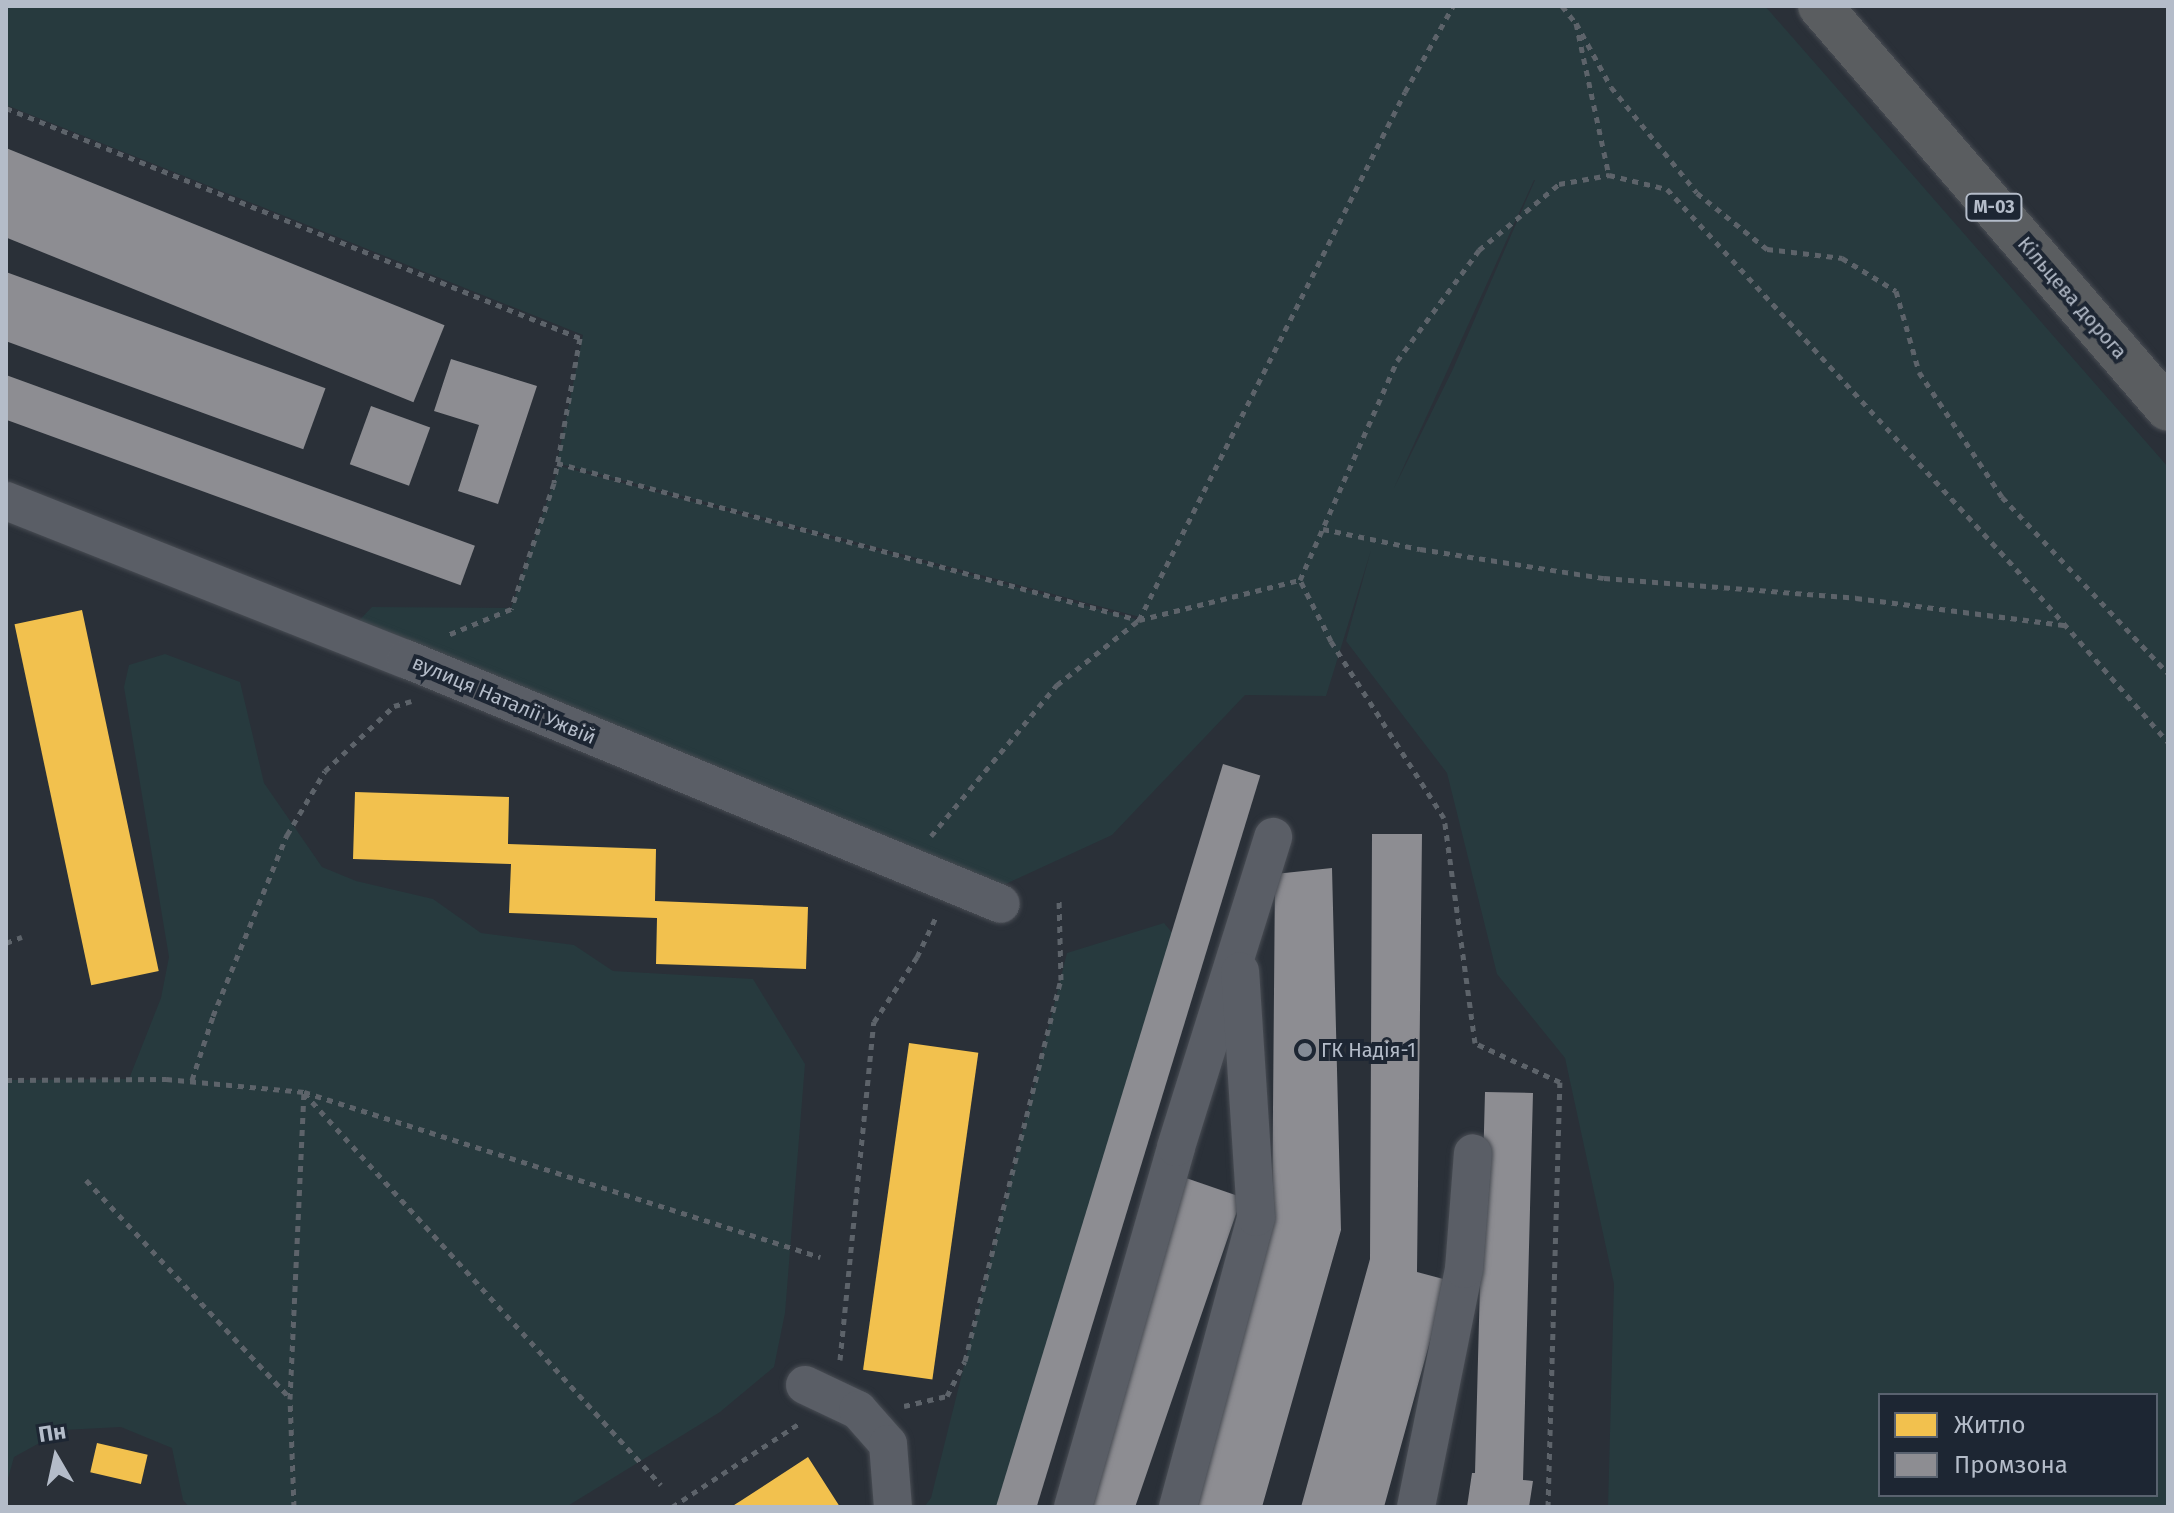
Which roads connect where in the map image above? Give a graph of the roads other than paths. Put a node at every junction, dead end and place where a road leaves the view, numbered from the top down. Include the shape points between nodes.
1 (1820, 6) edge
2 (2168, 409) edge
3 (6, 501) edge
4 (1273, 837) dead end
5 (1001, 904) dead end
6 (1238, 954) junction
7 (1473, 1153) dead end
8 (833, 1398) road end
9 (893, 1507) edge
10 (1073, 1507) edge
11 (1178, 1507) edge
12 (1416, 1507) edge

1 - 2 highway, Кільцева дорога / М-03
3 - 5 street, вулиця Наталії Ужвій
4 - 6 street
6 - 10 street via 1176,1147
6 - 11 street via 1256,1217
7 - 12 street via 1464,1269
8 - 9 street via 888,1444

